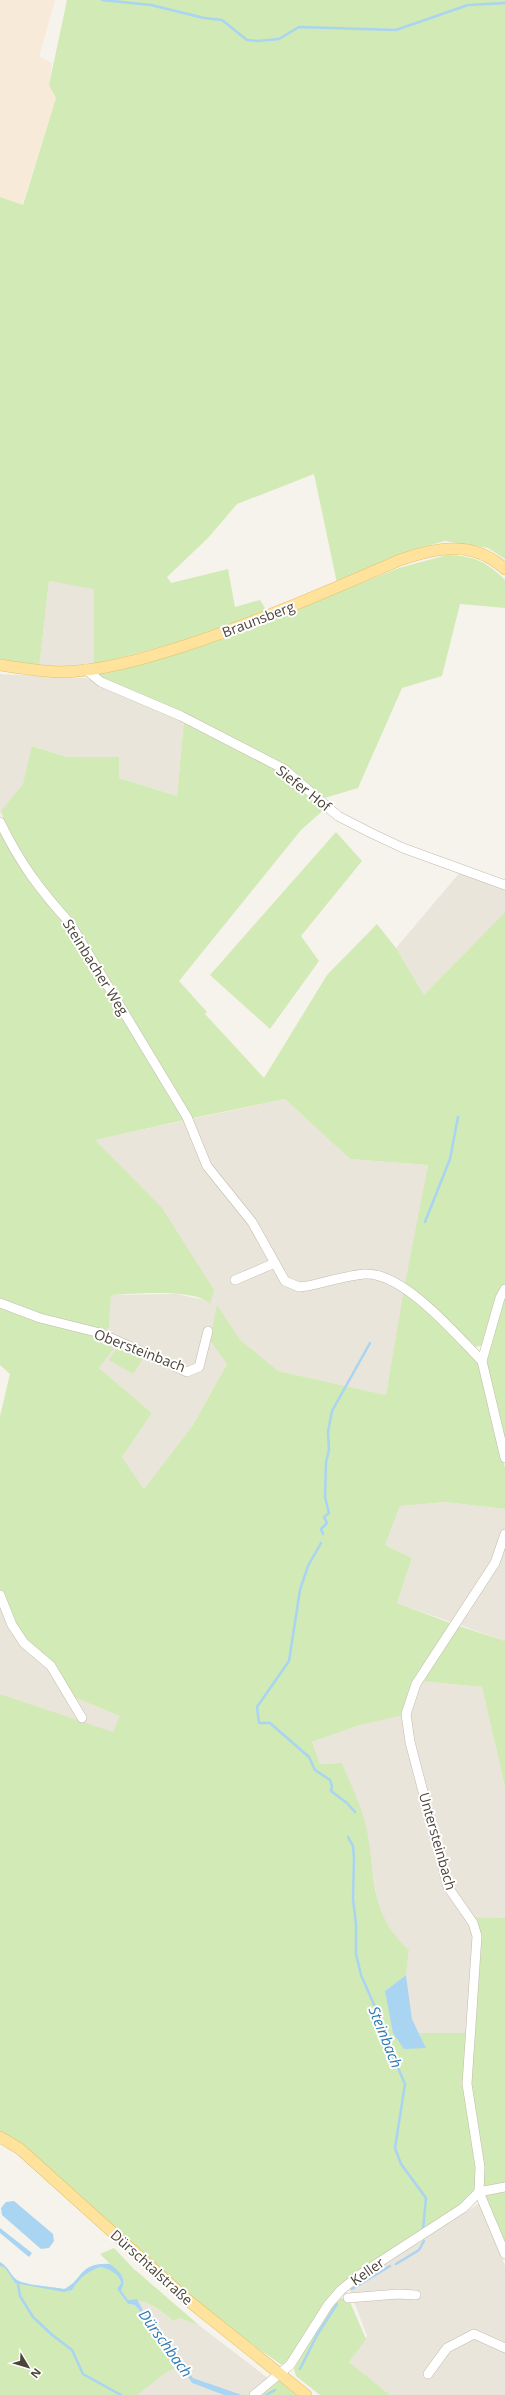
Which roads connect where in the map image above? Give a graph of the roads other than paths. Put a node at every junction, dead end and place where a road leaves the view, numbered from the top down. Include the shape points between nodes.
1 (505, 569) edge
2 (0, 665) edge
3 (85, 669) junction
4 (0, 822) edge
5 (505, 885) edge
6 (275, 1263) junction
7 (236, 1280) dead end
8 (505, 1289) edge
9 (0, 1304) edge
10 (208, 1332) dead end
11 (482, 1361) junction
12 (505, 1458) edge
13 (505, 1534) edge
14 (0, 1596) edge
15 (82, 1718) dead end
16 (0, 2137) edge
17 (505, 2188) edge
18 (479, 2192) junction
19 (505, 2254) edge
20 (416, 2295) dead end
21 (348, 2298) dead end
22 (505, 2348) edge
23 (279, 2374) junction
24 (428, 2374) dead end
25 (254, 2395) edge
26 (306, 2395) edge

1 - 3 main road, Braunsberg via 498,562 473,550 448,548 424,552 240,627 121,664
2 - 3 main road, Braunsberg via 39,671
3 - 5 street, Siefer Hof via 101,682 181,716 284,769 338,816 371,833 403,848
4 - 6 street, Steinbacher Weg via 18,859 70,923 186,1117 207,1166 252,1222
6 - 7 street
6 - 11 street via 286,1281 299,1287 366,1274 398,1282 418,1298
8 - 11 street via 500,1298
9 - 10 street, Obersteinbach via 40,1318 100,1333 187,1372 199,1367
11 - 12 street
13 - 18 street, Untersteinbach via 495,1563 416,1684 406,1714 410,1742 448,1887 473,1923 477,1936 467,2084 480,2167
14 - 15 street via 12,1625 24,1643 51,1666
16 - 23 main road, Dürschtalstraße via 20,2149 190,2302
17 - 18 street
18 - 19 street
18 - 23 street, Keller via 463,2208 361,2274 341,2290 328,2305 290,2365
20 - 21 street, Keller
22 - 24 street via 474,2334 447,2348
23 - 25 street, Keller
23 - 26 main road, Dürschtalstraße

